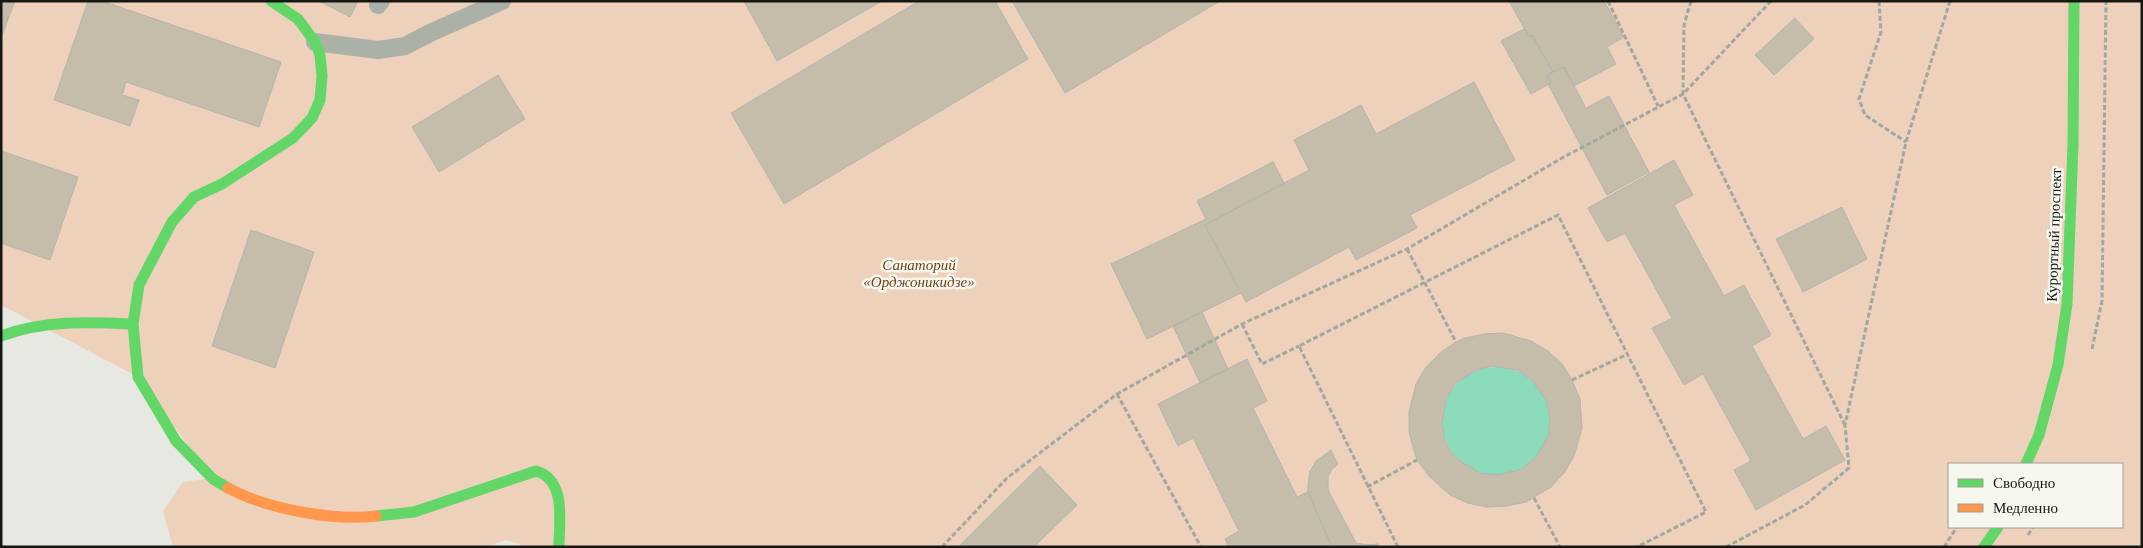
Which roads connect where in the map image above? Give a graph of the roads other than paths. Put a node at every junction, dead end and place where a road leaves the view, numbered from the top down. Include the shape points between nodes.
1 (271, 1) edge
2 (502, 1) edge
3 (2074, 1) edge
4 (315, 42) junction
5 (133, 324) junction
6 (1, 336) edge
7 (2026, 463) edge
8 (1997, 528) edge
9 (559, 547) edge
10 (1984, 547) edge

1 - 4 street via 298,19
2 - 4 lane via 405,46 378,50
3 - 7 street, Курортный проспект via 2067,304 2058,364 2039,435
4 - 5 street via 322,76 320,100 312,118 293,138 222,184 194,197 172,222 139,285
5 - 6 street via 66,321 17,329
5 - 9 street via 138,377 176,441 213,479 242,496 310,514 359,518 414,512 536,471 546,474 554,483
8 - 10 street

